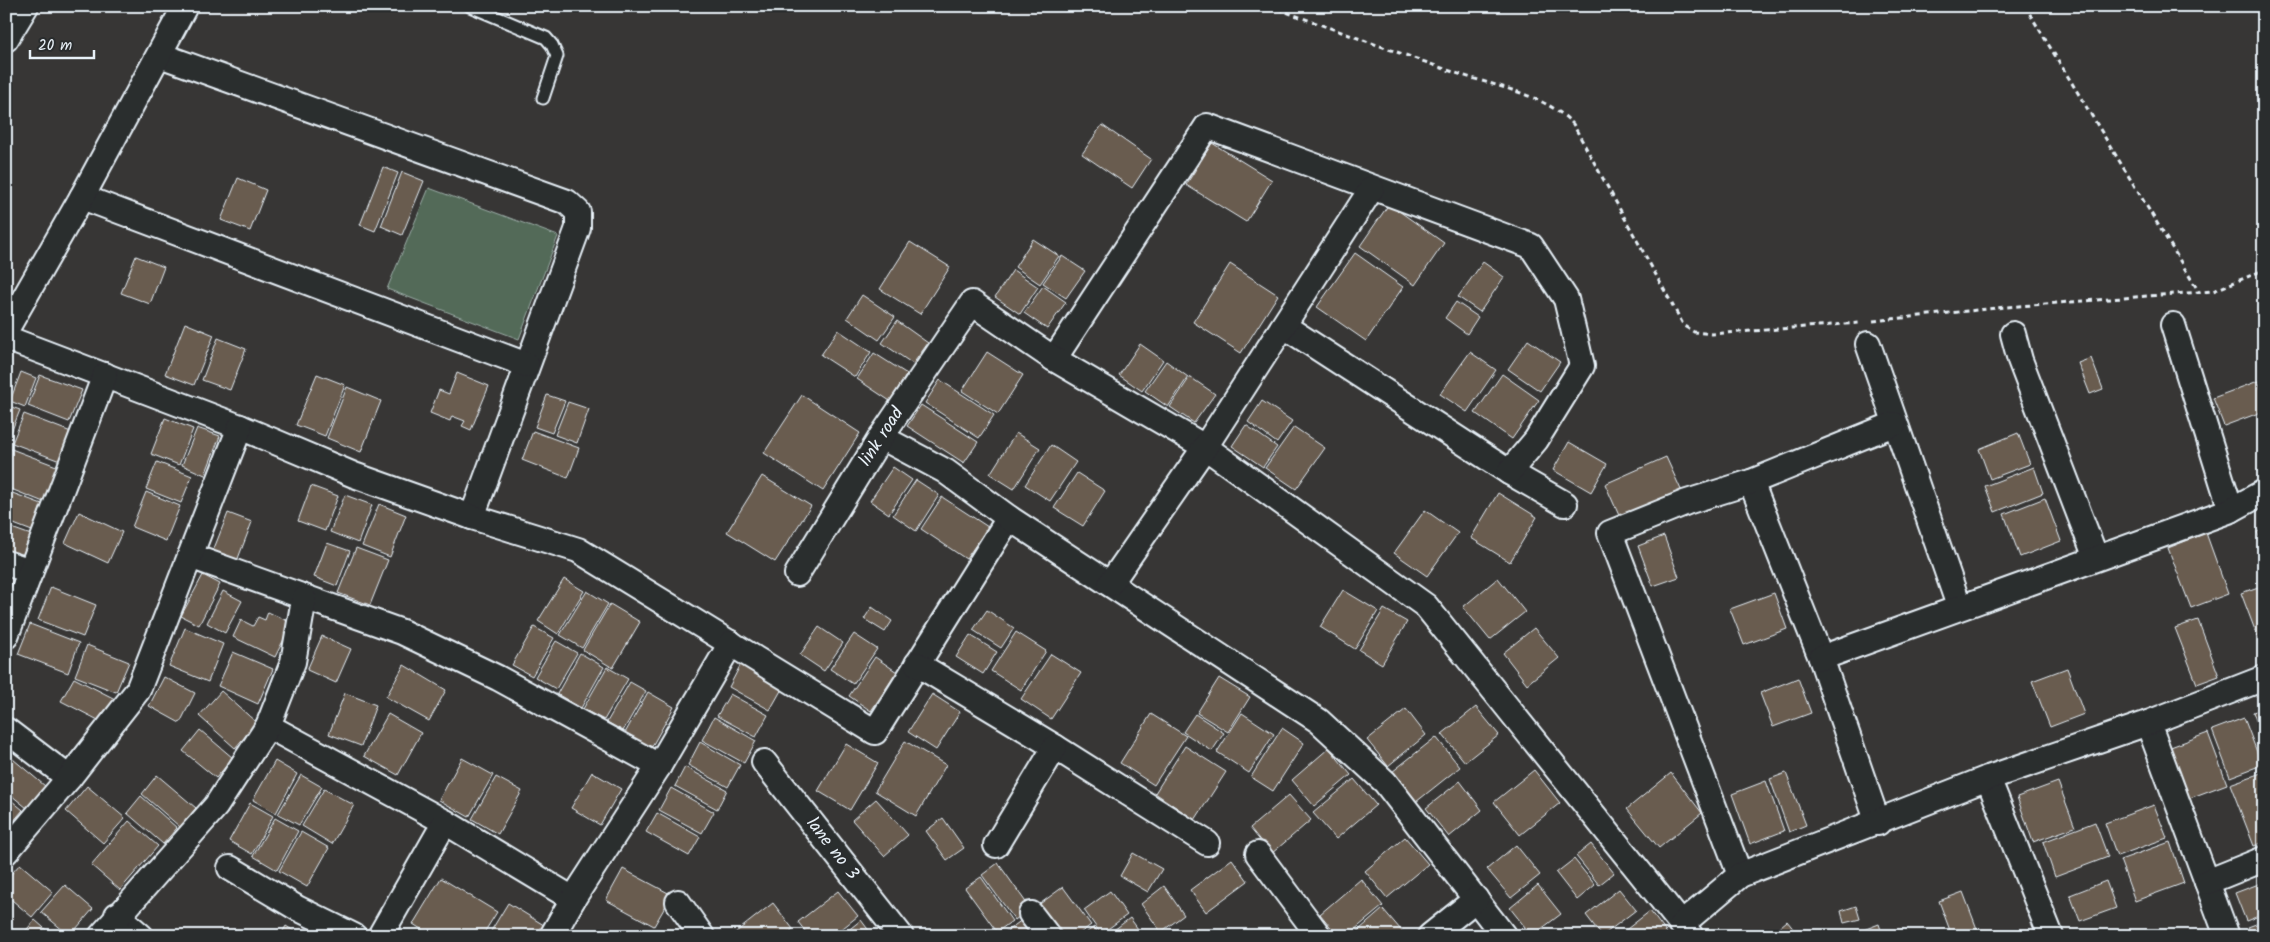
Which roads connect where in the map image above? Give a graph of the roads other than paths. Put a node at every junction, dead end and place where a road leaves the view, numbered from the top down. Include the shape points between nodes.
1 (26, 6) edge
2 (184, 6) edge
3 (470, 6) edge
4 (6, 38) edge
5 (160, 55) junction
6 (543, 98) dead end
7 (1372, 188) junction
8 (82, 197) junction
9 (2173, 325) dead end
10 (1284, 326) junction
11 (1866, 329) road end
12 (6, 330) edge
13 (2013, 334) dead end
14 (6, 338) edge
15 (1054, 359) junction
16 (527, 365) junction
17 (105, 375) junction
18 (1894, 424) junction
19 (240, 427) junction
20 (881, 437) junction
21 (1205, 447) junction
22 (1509, 472) junction
23 (1751, 482) junction
24 (2264, 492) edge
25 (1565, 504) dead end
26 (2231, 510) junction
27 (472, 517) junction
28 (1009, 518) junction
29 (190, 556) junction
30 (2096, 558) junction
31 (6, 563) edge
32 (31, 571) junction
33 (797, 574) dead end
34 (1110, 584) junction
35 (304, 599) junction
36 (1959, 606) junction
37 (6, 636) edge
38 (730, 643) junction
39 (1821, 658) junction
40 (917, 664) junction
41 (2264, 678) edge
42 (2148, 722) junction
43 (268, 726) junction
44 (6, 730) edge
45 (1055, 747) junction
46 (764, 762) dead end
47 (659, 766) junction
48 (68, 778) junction
49 (1988, 778) junction
50 (446, 822) junction
51 (1878, 823) junction
52 (1207, 842) dead end
53 (996, 845) dead end
54 (6, 852) edge
55 (1258, 854) dead end
56 (2264, 859) edge
57 (230, 868) dead end
58 (1740, 875) junction
59 (2207, 882) junction
60 (573, 899) junction
61 (1476, 899) junction
62 (678, 902) dead end
63 (1031, 914) dead end
64 (118, 916) junction
65 (1687, 930) edge
66 (2049, 935) edge
67 (101, 936) edge
68 (141, 936) edge
69 (354, 936) edge
70 (380, 936) edge
71 (552, 936) edge
72 (702, 936) edge
73 (900, 936) edge
74 (1048, 936) edge
75 (1319, 936) edge
76 (1430, 936) edge
77 (1504, 936) edge
78 (2227, 936) edge

1 - 4 street
2 - 5 street
3 - 6 lane via 535,32 552,45 557,56
5 - 8 street
5 - 16 street via 567,202 578,212 578,228
7 - 10 street
7 - 15 street via 1207,126
7 - 22 street via 1530,246 1566,299 1582,366 1536,440
8 - 12 street
8 - 16 street
9 - 26 street
10 - 21 street
10 - 22 street
11 - 18 street
13 - 30 street
14 - 17 street
15 - 20 street, link road via 972,303
15 - 21 street
16 - 27 street
17 - 19 street
17 - 32 street
18 - 23 street
18 - 36 street
19 - 27 street via 354,475
19 - 29 street
20 - 28 street via 944,471
20 - 33 street, link road
21 - 34 street
21 - 65 street via 1426,606
22 - 25 street
23 - 39 street
23 - 58 street via 1687,502 1610,533
24 - 26 street
26 - 30 street
27 - 38 street via 578,550
28 - 34 street
28 - 40 street
29 - 35 street
29 - 48 street via 138,690
30 - 36 street
31 - 32 street
32 - 37 street
34 - 61 street via 1319,721 1385,782
35 - 43 street via 293,662
35 - 47 street via 410,636 498,678
36 - 39 street
38 - 40 street via 875,732
38 - 47 street
39 - 51 street
40 - 45 street
41 - 42 street
42 - 49 street
42 - 59 street
43 - 50 street
43 - 64 street via 216,806
44 - 48 street
45 - 52 street
45 - 53 street
46 - 73 street, lane no 3
47 - 60 street
48 - 54 street
49 - 51 street
49 - 66 street
50 - 60 street
50 - 70 street
51 - 58 street
55 - 75 street
56 - 59 street
57 - 69 street via 297,908
58 - 65 street
59 - 78 street
60 - 71 street
61 - 76 street
61 - 77 street
62 - 72 street
63 - 74 street
64 - 67 street
64 - 68 street

